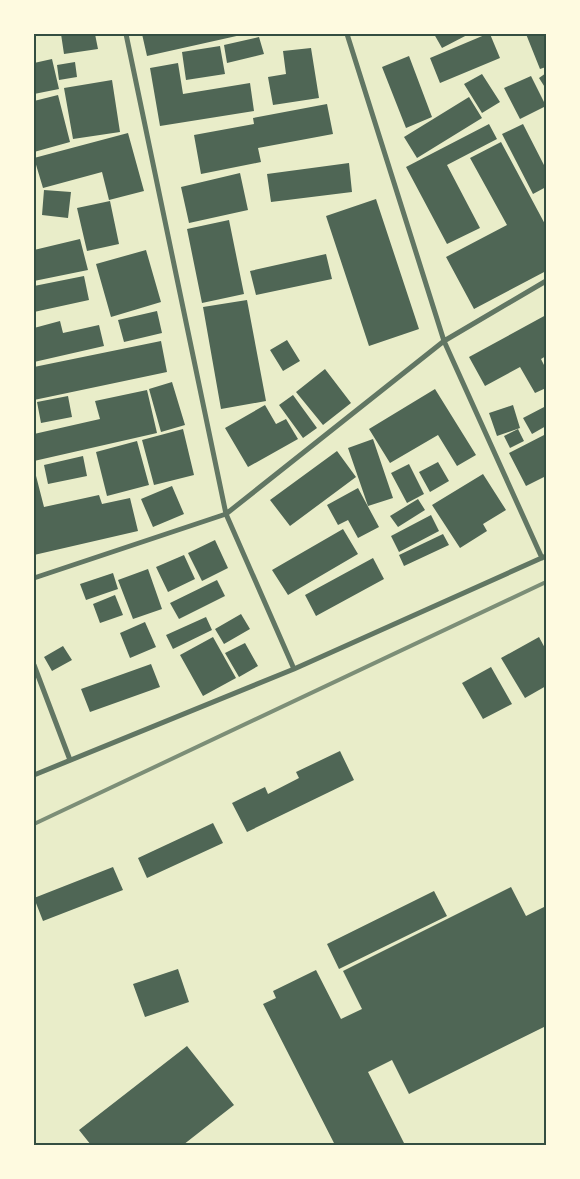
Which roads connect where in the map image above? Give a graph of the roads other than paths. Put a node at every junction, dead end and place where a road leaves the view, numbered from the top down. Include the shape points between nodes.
1 (126, 34) edge
2 (347, 34) edge
3 (546, 281) edge
4 (444, 341) junction
5 (226, 514) junction
6 (544, 557) edge
7 (34, 578) edge
8 (34, 665) edge
9 (294, 669) junction
10 (70, 760) junction
11 (34, 775) edge

1 - 5 street
2 - 4 street
3 - 4 street
4 - 5 street
4 - 6 street
5 - 7 street
5 - 9 street
6 - 9 street
8 - 10 street
9 - 10 street
10 - 11 street

